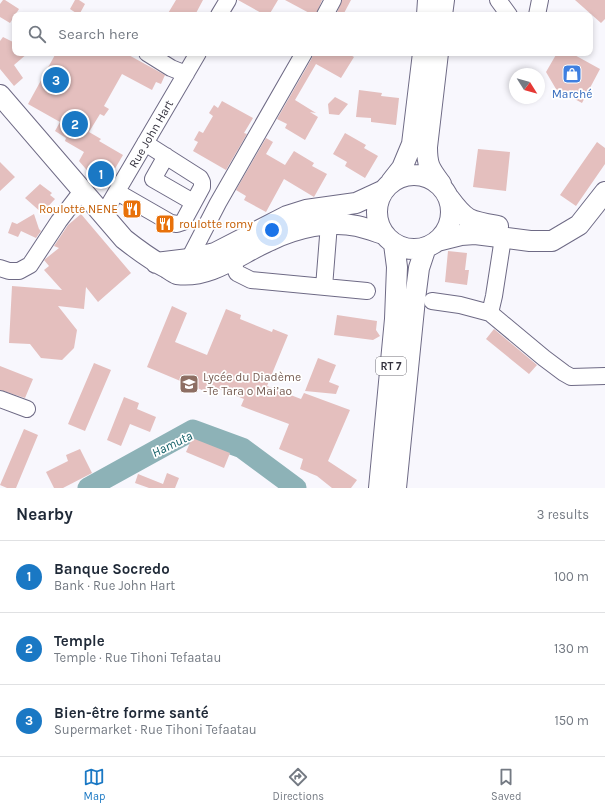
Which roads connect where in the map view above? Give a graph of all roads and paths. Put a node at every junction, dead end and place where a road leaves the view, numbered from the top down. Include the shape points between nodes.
1 (228, 0) edge
2 (333, 0) edge
3 (428, 0) edge
4 (444, 0) edge
5 (498, 0) edge
6 (540, 0) edge
7 (221, 12) edge
8 (327, 12) edge
9 (427, 12) edge
10 (442, 12) edge
11 (507, 12) edge
12 (538, 12) edge
13 (152, 56) edge
14 (196, 56) edge
15 (302, 56) edge
16 (423, 56) edge
17 (438, 56) edge
18 (186, 74) junction
19 (0, 95) edge
20 (145, 143) junction
21 (166, 156) junction
22 (387, 187) junction
23 (82, 191) junction
24 (117, 192) junction
25 (605, 192) edge
26 (446, 193) junction
27 (193, 202) junction
28 (103, 215) junction
29 (329, 224) junction
30 (565, 234) junction
31 (503, 238) junction
32 (389, 239) junction
33 (237, 241) junction
34 (431, 244) junction
35 (189, 258) junction
36 (232, 261) junction
37 (156, 262) junction
38 (0, 268) edge
39 (324, 287) junction
40 (367, 291) dead end
41 (432, 301) dead end
42 (490, 313) junction
43 (605, 376) edge
44 (0, 399) edge
45 (27, 409) dead end
46 (379, 488) edge
47 (396, 488) edge

1 - 7 street
2 - 8 street
3 - 9 main road
4 - 10 main road
5 - 11 street
6 - 12 street
13 - 18 street
14 - 18 street, Rue John Hart
15 - 35 street
16 - 22 main road, RT 7 via 412,144 402,168
17 - 26 main road, RT 7 via 427,160
18 - 20 street, Rue John Hart
19 - 23 main road
20 - 21 street
20 - 24 street, Rue John Hart
21 - 27 street via 200,178 202,187
21 - 27 street via 153,179
22 - 26 main road via 404,175 419,174 433,179
22 - 32 main road, RT 7 via 378,202 376,213 378,224
22 - 33 main road via 356,203 306,210 287,216
23 - 28 main road
23 - 38 street via 59,220 30,265 19,271
24 - 27 street via 177,224 183,222
24 - 28 street, Rue John Hart
25 - 30 main road via 579,225
26 - 30 main road via 465,217 476,222 531,232
26 - 34 main road, RT 7 via 451,206 450,222 443,236
28 - 37 main road via 124,239
29 - 32 main road via 356,226
29 - 36 main road via 304,228 270,240
29 - 39 street
30 - 31 main road via 552,241 543,242
31 - 34 main road via 461,235
31 - 42 street
32 - 34 main road via 406,249 420,249
32 - 46 main road, RT 7 via 397,266 395,319
33 - 35 main road via 215,252
33 - 36 street
34 - 47 main road, RT 7 via 419,268
35 - 37 main road
36 - 37 main road via 211,270 176,274
36 - 39 street via 237,273 251,280
39 - 40 street
41 - 42 street
42 - 43 street via 571,377
44 - 45 street

